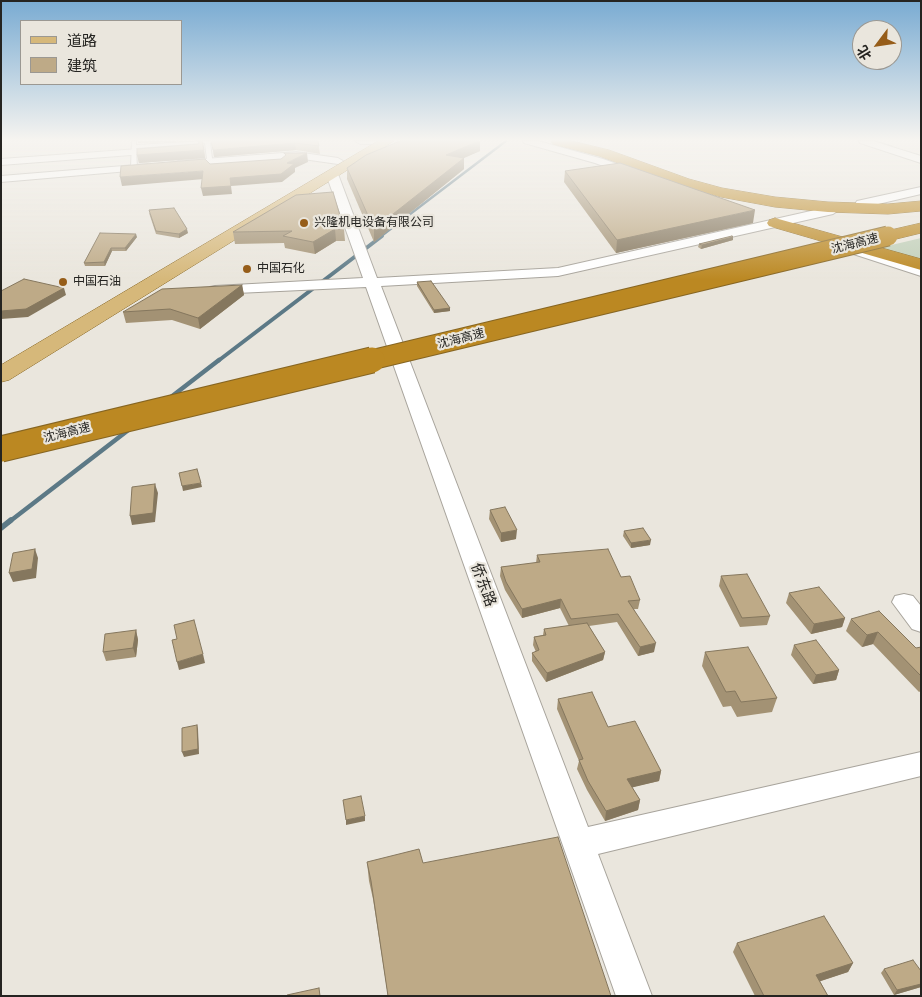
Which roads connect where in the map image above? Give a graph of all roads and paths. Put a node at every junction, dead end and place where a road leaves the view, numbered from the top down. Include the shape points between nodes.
1 (299, 188) edge
2 (302, 188) edge
3 (341, 188) edge
4 (674, 188) edge
5 (704, 188) edge
6 (921, 190) edge
7 (721, 204) edge
8 (861, 204) dead end
9 (921, 206) edge
10 (833, 210) dead end
11 (757, 217) edge
12 (921, 218) edge
13 (775, 223) junction
14 (921, 228) edge
15 (880, 233) junction
16 (921, 266) edge
17 (921, 272) edge
18 (372, 283) junction
19 (199, 291) edge
20 (161, 293) edge
21 (132, 294) junction
22 (1, 360) edge
23 (1, 375) edge
24 (1, 434) edge
25 (1, 449) edge
26 (904, 602) dead end
27 (921, 623) edge
28 (921, 764) edge
29 (578, 844) junction
30 (634, 996) edge

1 - 22 main road
2 - 21 main road
3 - 18 street, 侨东路
4 - 7 street
5 - 9 highway via 775,202 858,208
6 - 8 street
10 - 13 street
11 - 13 street
12 - 15 highway, 沈海高速
13 - 16 highway
13 - 17 street
13 - 18 street via 558,272
14 - 15 highway, 沈海高速
15 - 24 highway, 沈海高速
15 - 25 highway, 沈海高速, bridge
18 - 19 street
18 - 29 street, 侨东路
20 - 21 street
21 - 23 main road
26 - 27 street
28 - 29 street
29 - 30 street, 侨东路

